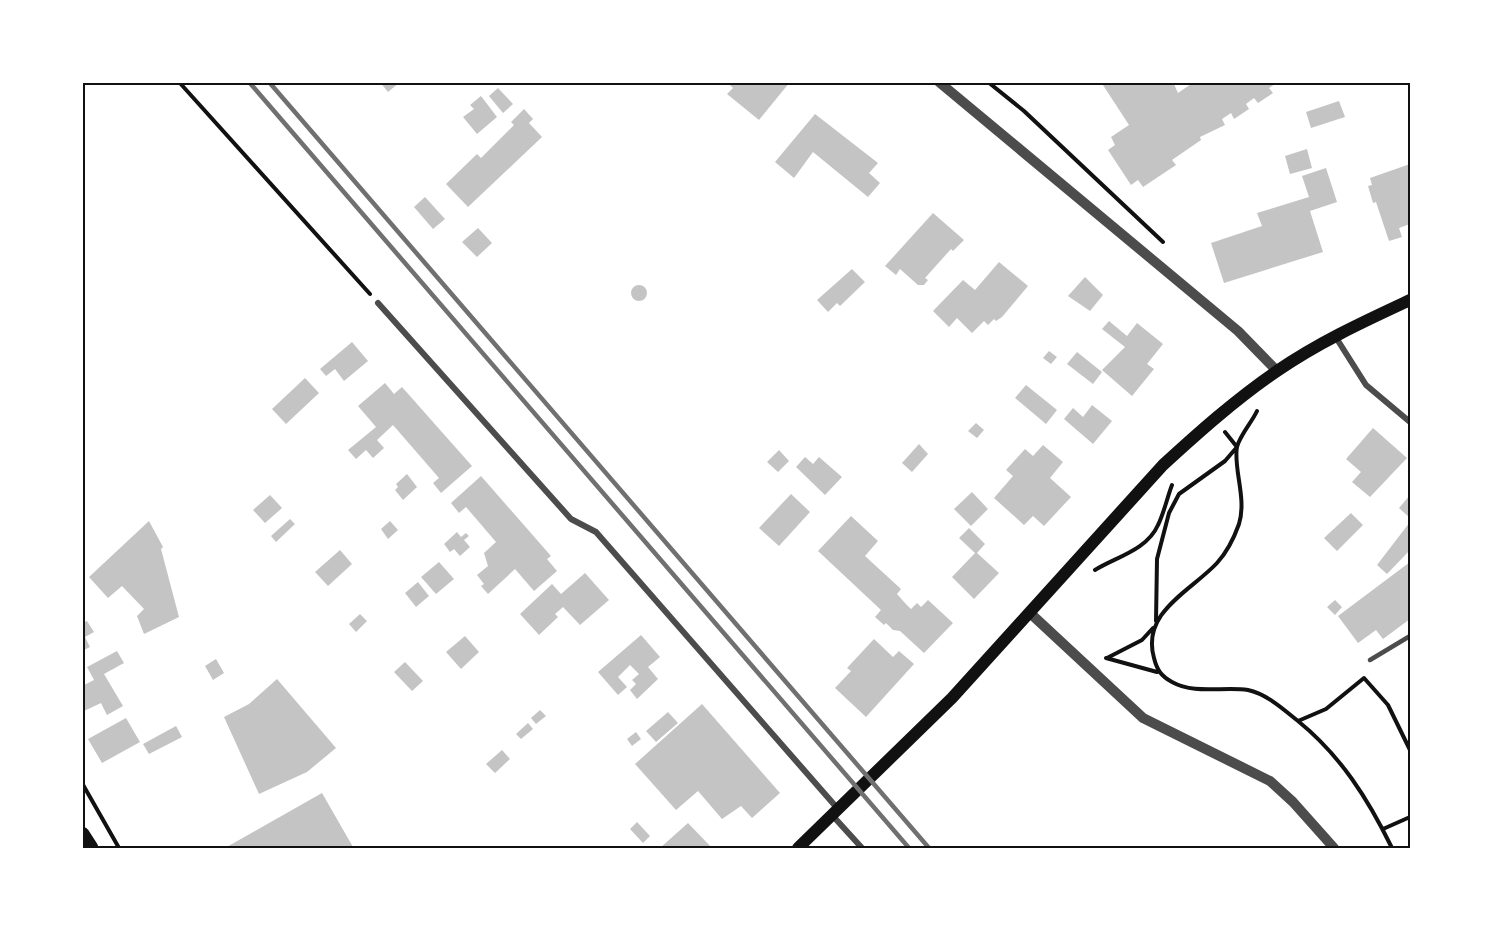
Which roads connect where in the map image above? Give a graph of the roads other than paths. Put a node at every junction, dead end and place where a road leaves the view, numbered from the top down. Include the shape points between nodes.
1 (939, 82) edge
2 (1410, 300) edge
3 (378, 303) road end
4 (1335, 336) junction
5 (1277, 371) junction
6 (1410, 422) edge
7 (1030, 613) junction
8 (1410, 636) edge
9 (1370, 660) dead end
10 (835, 812) junction
11 (82, 834) edge
12 (91, 849) edge
13 (798, 849) edge
14 (862, 849) edge
15 (1334, 849) edge

1 - 5 street via 1238,331
2 - 4 main road
3 - 10 street via 571,519 596,532
4 - 5 main road
4 - 6 street via 1366,385
5 - 7 main road via 1214,419 1163,465
7 - 10 main road via 952,698
7 - 15 street via 1143,718 1270,781
8 - 9 lane
10 - 13 main road
10 - 14 street
11 - 12 main road

